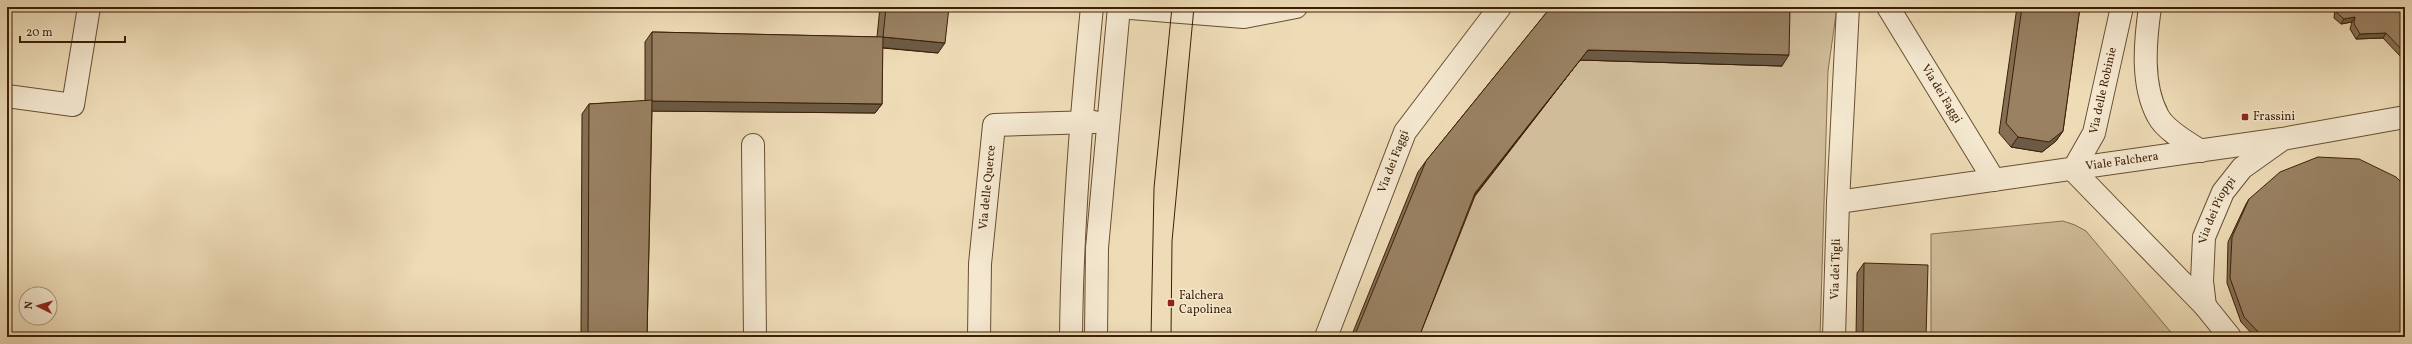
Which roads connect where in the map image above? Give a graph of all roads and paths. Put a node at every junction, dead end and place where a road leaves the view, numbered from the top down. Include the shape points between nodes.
1 (89, 7) edge
2 (1092, 7) edge
3 (1119, 7) edge
4 (1296, 7) edge
5 (1500, 7) edge
6 (1848, 7) edge
7 (1888, 7) edge
8 (2122, 7) edge
9 (2150, 7) edge
10 (7, 96) edge
11 (2405, 117) edge
12 (1081, 122) junction
13 (1108, 122) junction
14 (2282, 139) junction
15 (753, 145) dead end
16 (2201, 151) junction
17 (2073, 170) junction
18 (1994, 180) junction
19 (1838, 202) junction
20 (2205, 306) junction
21 (755, 337) edge
22 (979, 337) edge
23 (1071, 337) edge
24 (1096, 337) edge
25 (1326, 337) edge
26 (1834, 337) edge
27 (2230, 337) edge

1 - 10 street via 73,105
2 - 12 street
3 - 4 street via 1244,17
3 - 13 street
5 - 25 street, Via dei Faggi via 1405,132
6 - 19 street
7 - 18 street, Via dei Faggi
8 - 17 street, Via delle Robinie via 2094,133
9 - 16 street via 2146,84 2158,118
11 - 14 street, Viale Falchera
12 - 13 street, Via delle Querce
12 - 22 street, Via delle Querce via 994,125 980,264
12 - 23 street via 1072,252
13 - 24 street via 1097,248
14 - 16 street, Viale Falchera
14 - 20 street, Via dei Pioppi via 2242,168 2223,192 2204,237 2202,281
15 - 21 street
16 - 17 street, Viale Falchera
17 - 18 street, Viale Falchera
17 - 20 street
18 - 19 street, Viale Falchera
19 - 26 street, Via dei Tigli
20 - 27 street

